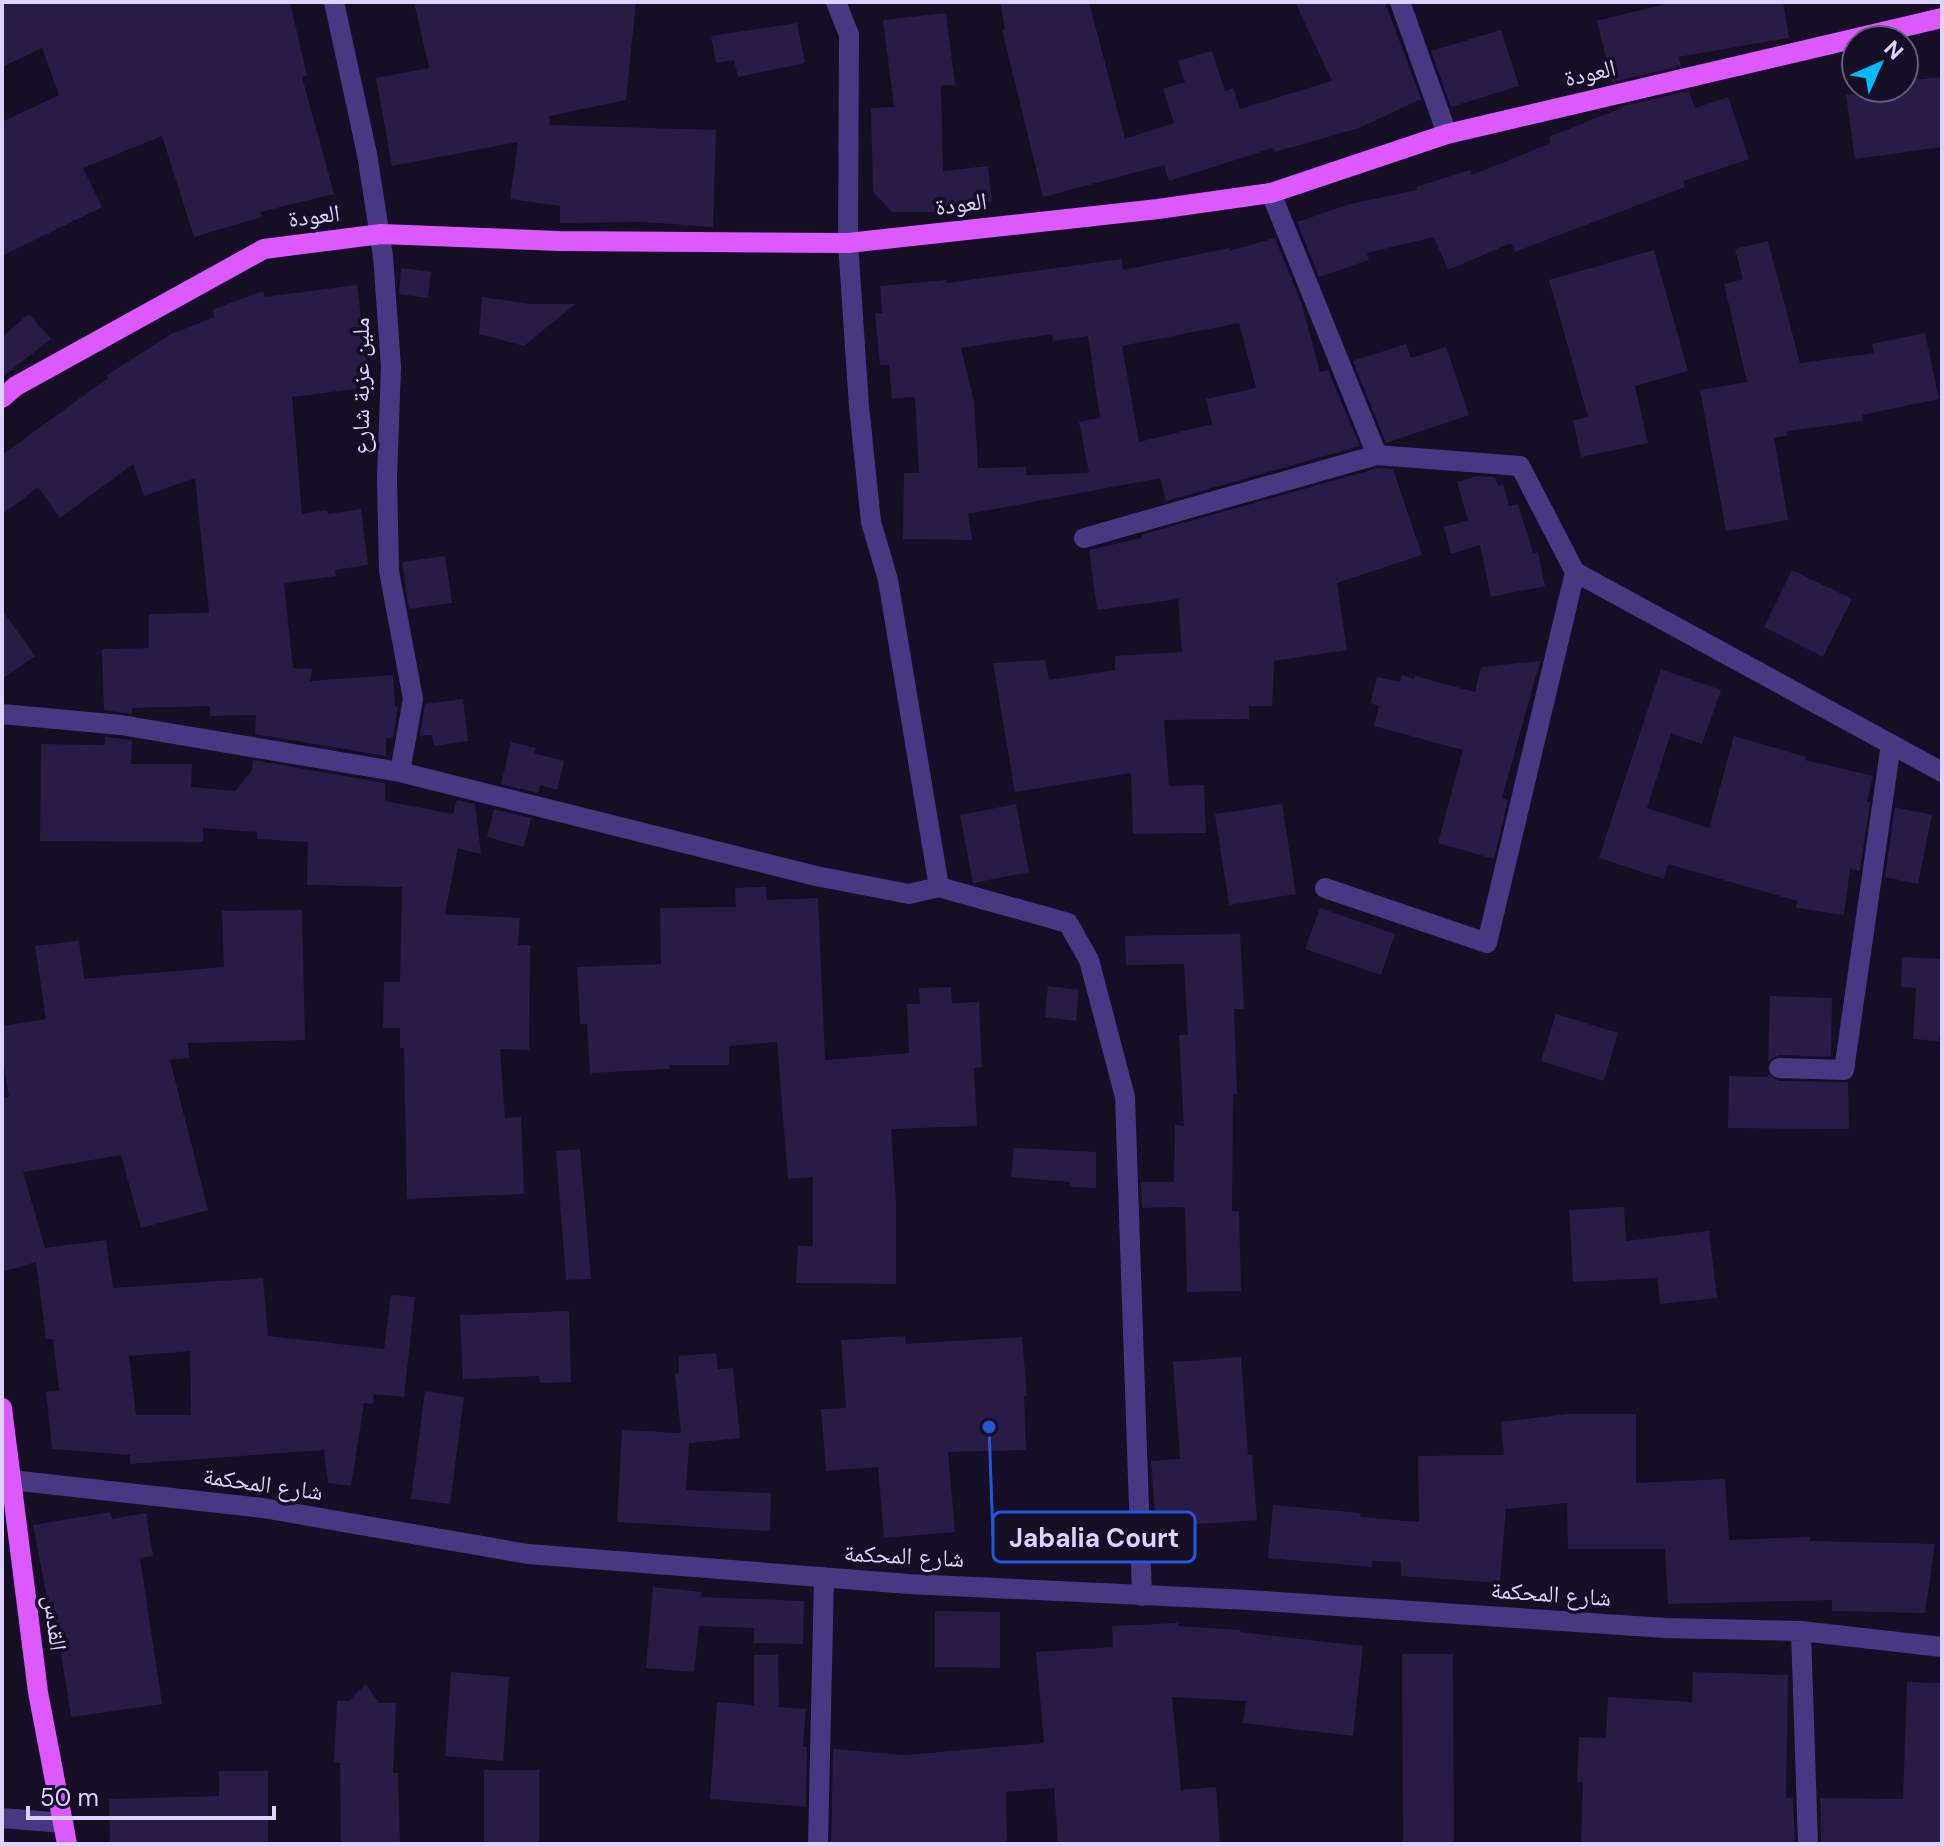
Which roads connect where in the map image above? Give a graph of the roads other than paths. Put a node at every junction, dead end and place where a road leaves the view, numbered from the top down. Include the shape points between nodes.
1 (334, 2) edge
2 (836, 2) edge
3 (1400, 2) edge
4 (1942, 18) edge
5 (1447, 134) junction
6 (1271, 193) junction
7 (381, 234) junction
8 (848, 243) junction
9 (2, 398) edge
10 (1377, 455) junction
11 (1084, 538) dead end
12 (1575, 572) junction
13 (2, 714) edge
14 (1891, 744) junction
15 (400, 772) junction
16 (1942, 772) edge
17 (939, 887) junction
18 (1325, 888) dead end
19 (1779, 1068) dead end
20 (2, 1408) edge
21 (6, 1479) edge
22 (824, 1577) junction
23 (1142, 1596) junction
24 (1801, 1631) junction
25 (1942, 1647) edge
26 (2, 1818) edge
27 (65, 1834) edge
28 (818, 1844) edge
29 (1808, 1844) edge

1 - 7 street, ملين عزبة شارع
2 - 8 street via 849,35
3 - 5 street
4 - 5 main road, العودة
5 - 6 main road, العودة
6 - 8 main road, العودة
6 - 10 street
7 - 8 main road, العودة
7 - 9 main road, العودة via 264,249
7 - 15 street, ملين عزبة شارع via 391,367 389,571 413,699
8 - 17 street via 871,522 888,580
10 - 11 street
10 - 12 street via 1520,466
12 - 14 street
12 - 18 street via 1487,943
13 - 15 street via 121,725
14 - 16 street
14 - 19 street via 1844,1070
15 - 17 street via 816,876 909,894
17 - 23 street via 1068,923 1089,960 1125,1097
20 - 21 main road, القدس
21 - 22 street, شارع المحكمة via 263,1508 528,1554
21 - 27 main road, القدس
22 - 23 street, شارع المحكمة
22 - 28 street
23 - 24 street, شارع المحكمة via 1665,1628
24 - 25 street, شارع المحكمة
24 - 29 street
26 - 27 street

